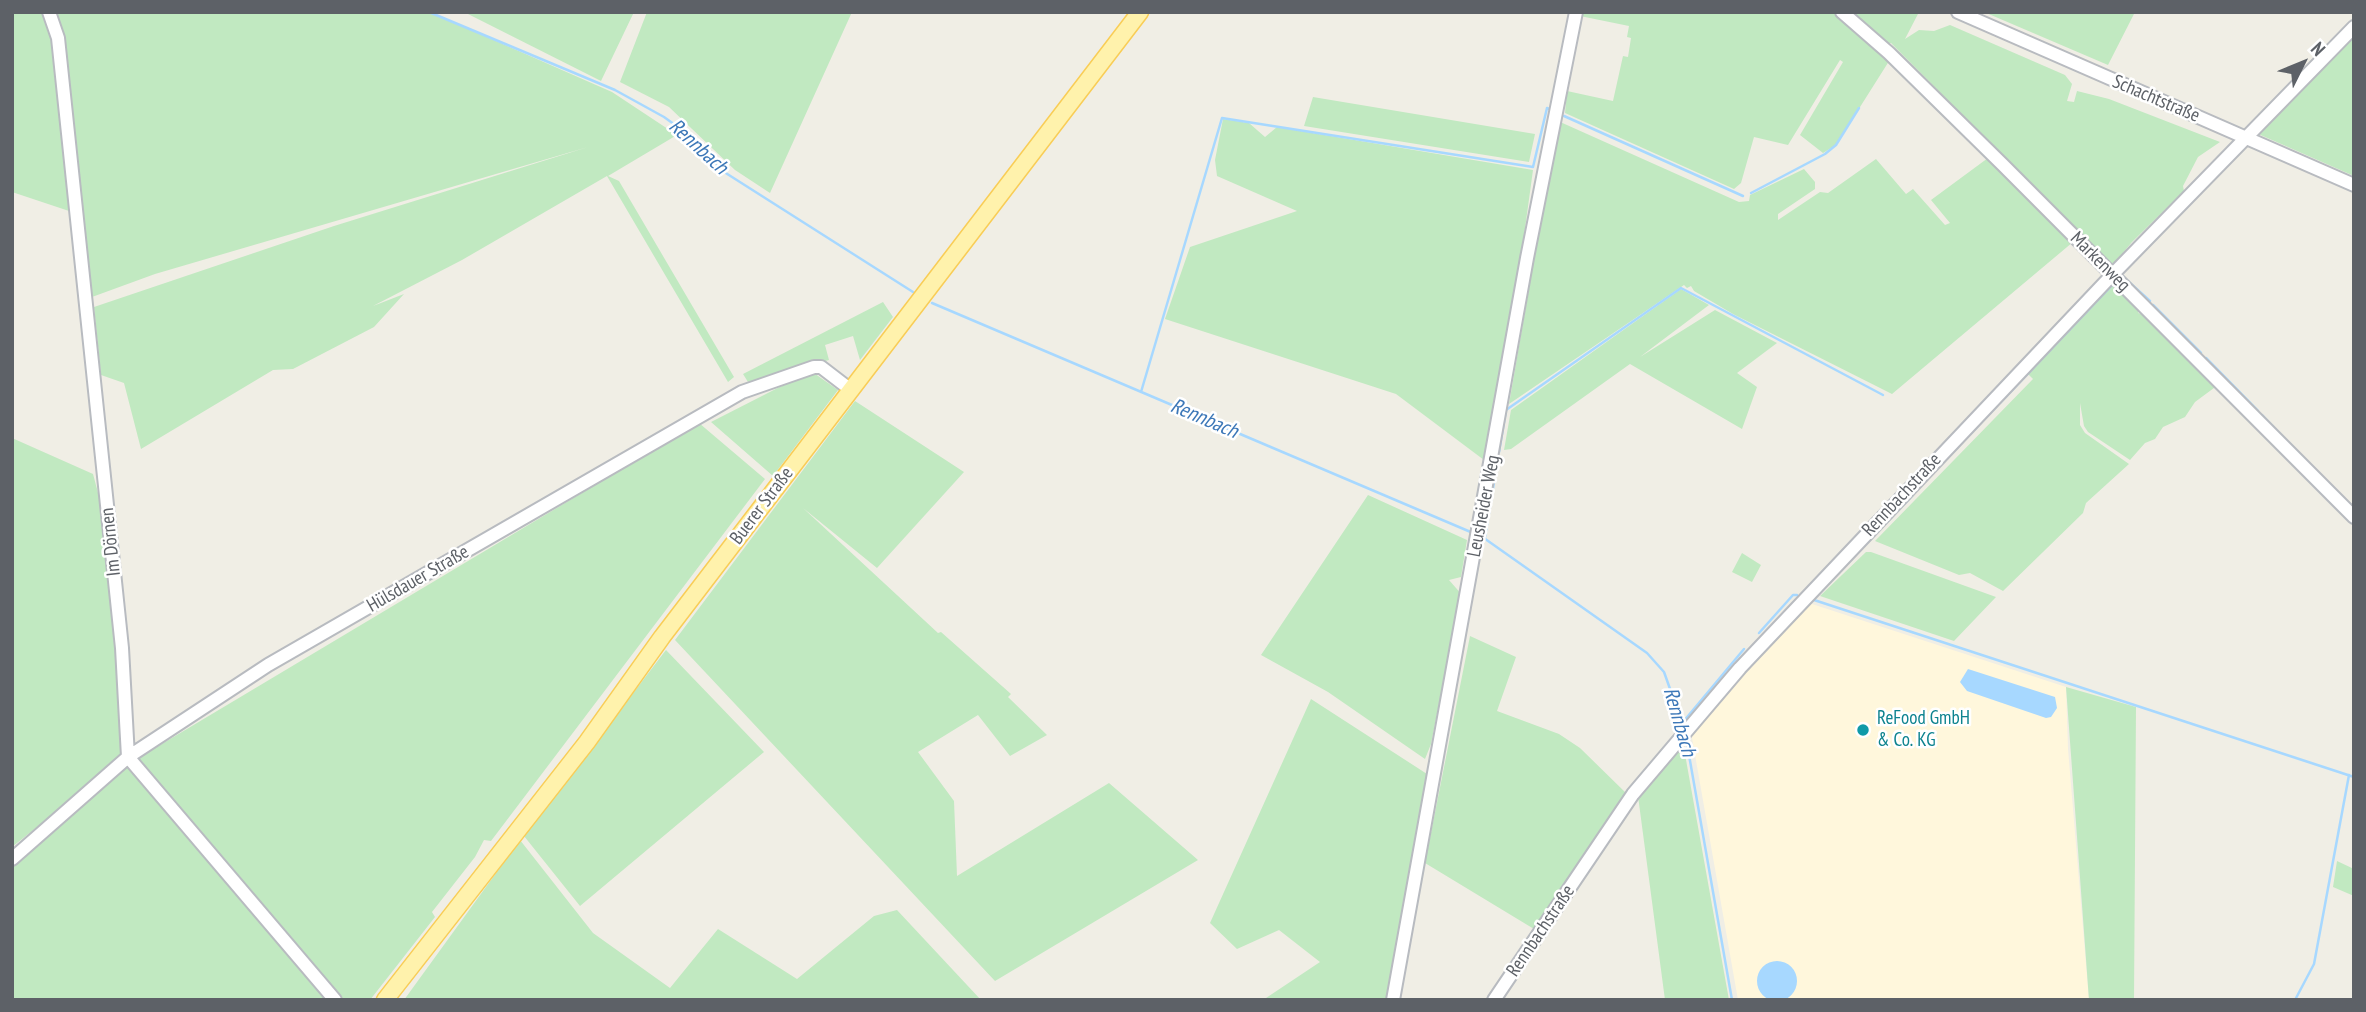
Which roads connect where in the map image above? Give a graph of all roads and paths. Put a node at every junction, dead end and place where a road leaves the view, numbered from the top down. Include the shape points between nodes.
1 (49, 12) edge
2 (1140, 12) edge
3 (1576, 12) edge
4 (1842, 12) edge
5 (1958, 12) edge
6 (2354, 27) edge
7 (2246, 138) junction
8 (2354, 185) edge
9 (2113, 274) junction
10 (851, 390) junction
11 (2354, 517) edge
12 (128, 757) junction
13 (12, 859) edge
14 (335, 1000) edge
15 (386, 1000) edge
16 (1393, 1000) edge
17 (1494, 1000) edge

1 - 12 street, Im Dörnen via 58,38 122,648
2 - 10 main road, Buerer Straße
3 - 16 street, Leusheider Weg
4 - 9 street, Markenweg via 1899,62
5 - 7 street, Schachtstraße
6 - 7 street, Rennbachstraße
7 - 8 street, Schachtstraße
7 - 9 street, Rennbachstraße
9 - 11 street, Markenweg
9 - 17 street, Rennbachstraße via 1768,637 1674,744 1633,794
10 - 12 street, Hülsdauer Straße via 814,367 742,392 268,665
10 - 15 main road, Buerer Straße
12 - 13 street, Hülsdauer Straße
12 - 14 street

